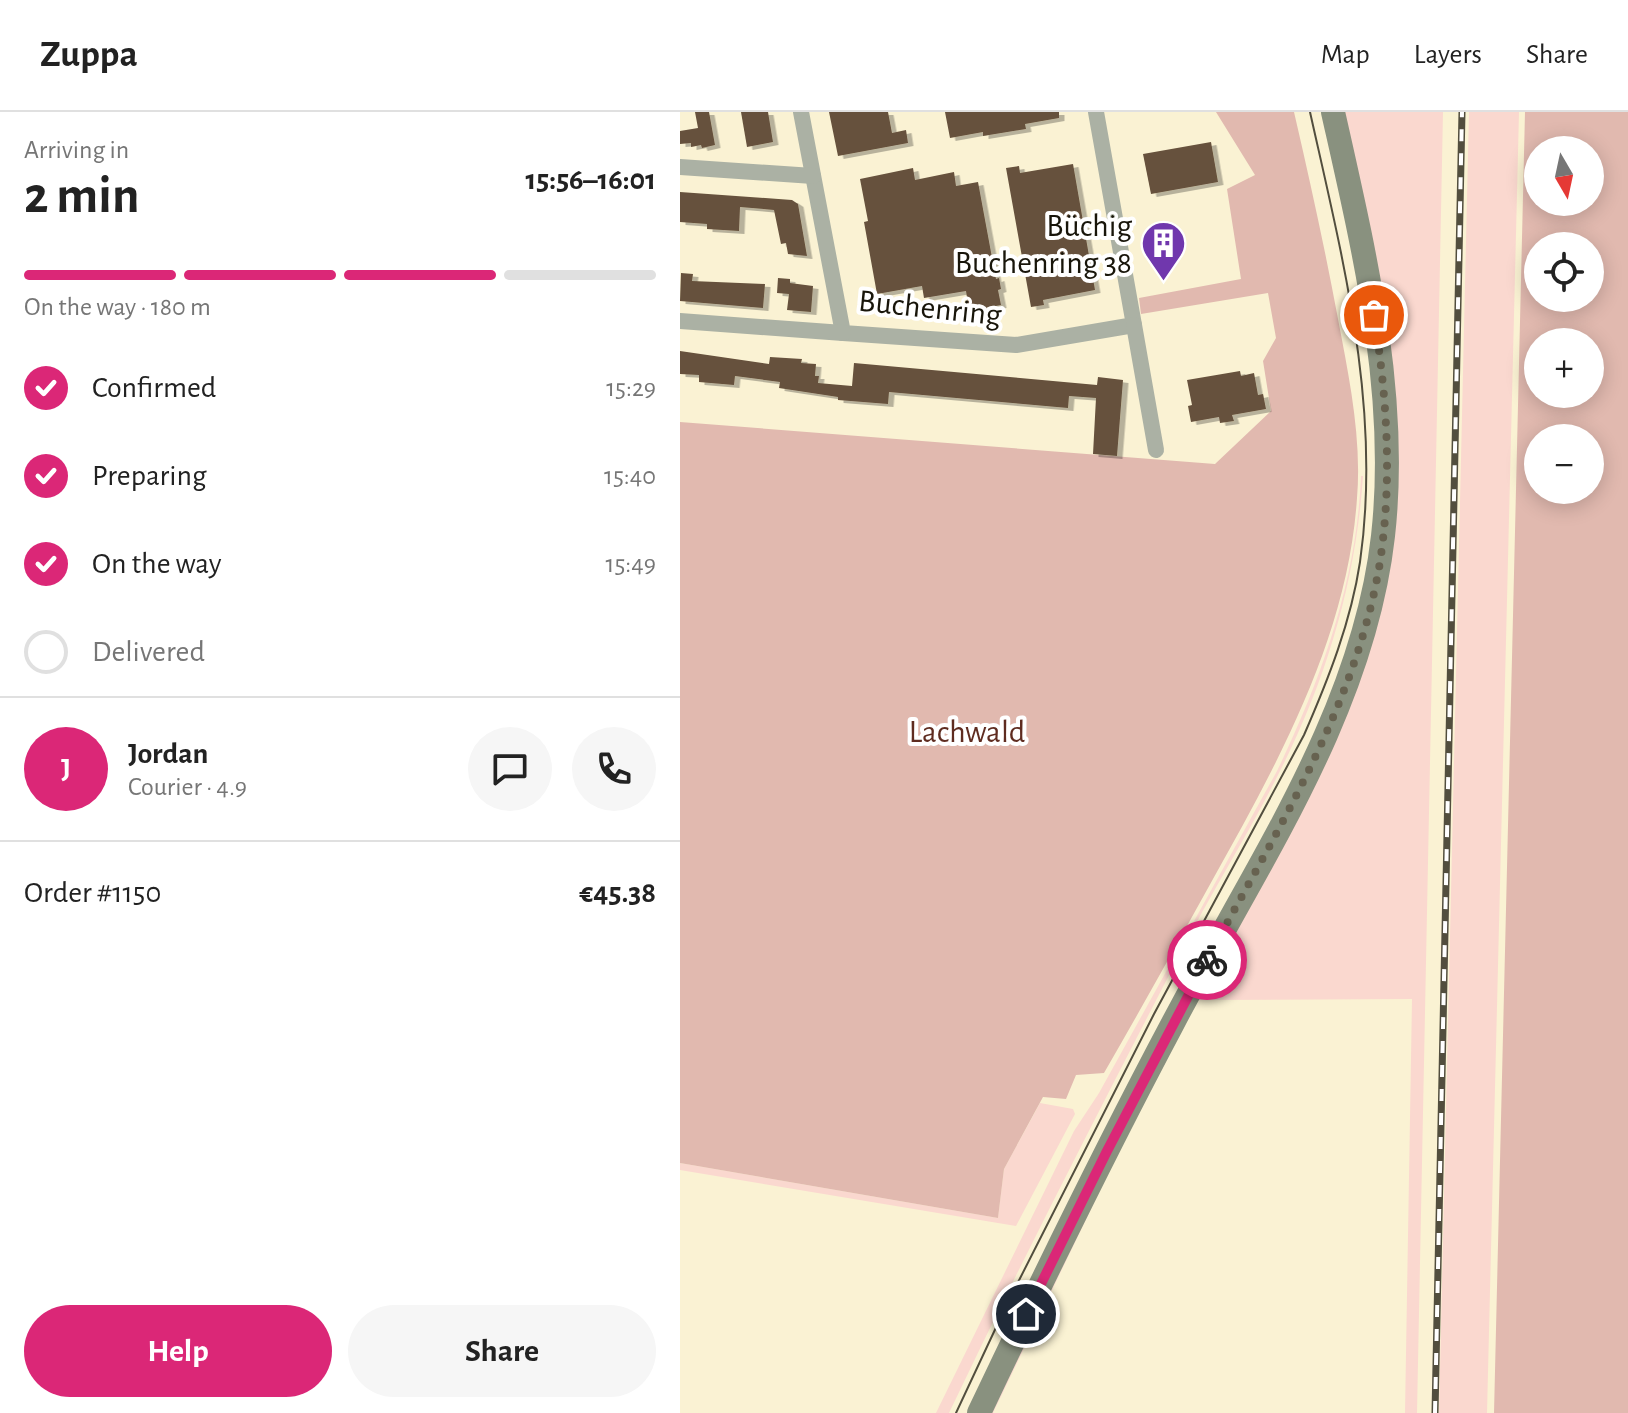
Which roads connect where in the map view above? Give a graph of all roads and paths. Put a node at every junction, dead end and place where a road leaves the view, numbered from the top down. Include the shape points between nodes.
1 (801, 112) edge
2 (1096, 112) edge
3 (1333, 112) edge
4 (680, 167) edge
5 (813, 176) junction
6 (680, 321) edge
7 (1134, 325) junction
8 (843, 333) junction
9 (1156, 450) dead end
10 (979, 1413) edge

1 - 5 street, Buchenring
2 - 7 street
3 - 10 street via 1382,369 1387,490 1372,598 1339,704 1306,778 1172,1024
4 - 5 street
5 - 8 street, Buchenring
6 - 8 street
7 - 8 street, Buchenring via 1016,345
7 - 9 street

